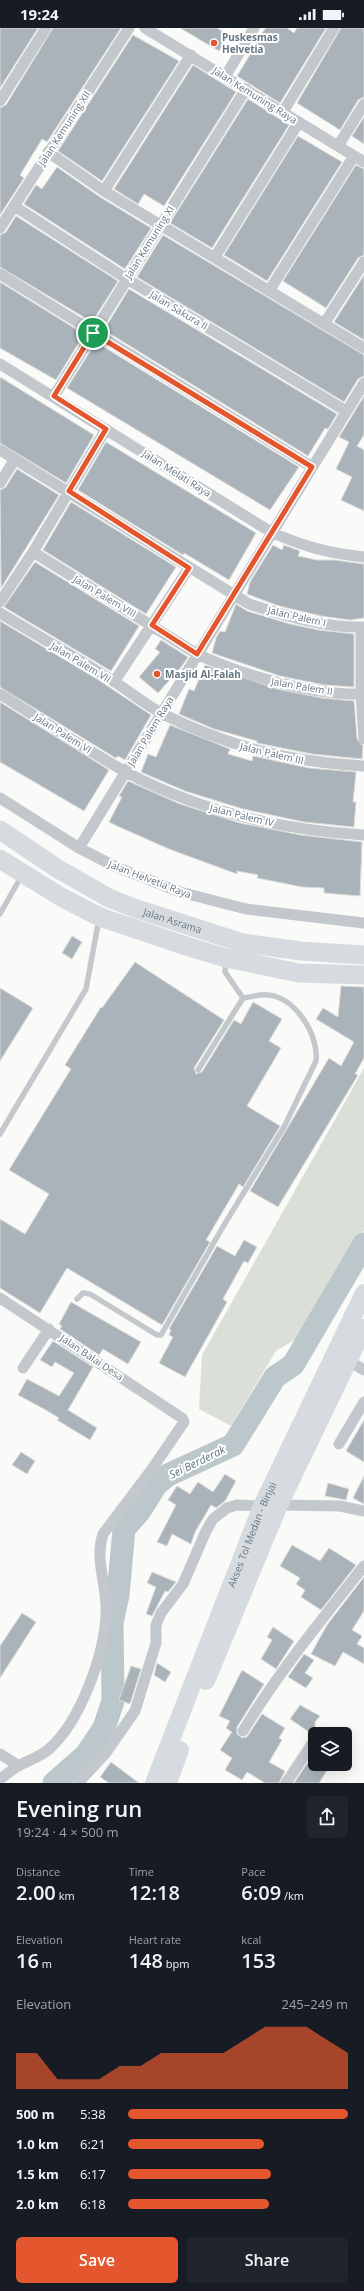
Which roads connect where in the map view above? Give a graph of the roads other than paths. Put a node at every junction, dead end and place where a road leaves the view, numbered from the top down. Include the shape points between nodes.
1 (46, 28) edge
2 (129, 28) edge
3 (145, 28) edge
4 (254, 28) edge
5 (334, 28) edge
6 (191, 55) junction
7 (225, 77) junction
8 (246, 89) junction
9 (0, 101) edge
10 (364, 104) edge
11 (283, 112) junction
12 (299, 122) junction
13 (338, 146) junction
14 (48, 152) junction
15 (354, 156) junction
16 (364, 162) edge
17 (104, 191) junction
18 (14, 206) junction
19 (161, 224) junction
20 (0, 228) edge
21 (215, 257) junction
22 (364, 262) edge
23 (0, 274) edge
24 (127, 279) junction
25 (269, 291) junction
26 (324, 324) junction
27 (93, 333) junction
28 (364, 348) edge
29 (0, 364) edge
30 (364, 382) edge
31 (54, 396) junction
32 (346, 411) junction
33 (106, 429) junction
34 (0, 450) edge
35 (15, 459) junction
36 (312, 467) junction
37 (0, 483) edge
38 (69, 491) junction
39 (271, 532) junction
40 (33, 552) junction
41 (364, 557) edge
42 (189, 568) junction
43 (233, 595) junction
44 (0, 602) edge
45 (0, 613) edge
46 (152, 625) junction
47 (362, 627) edge
48 (197, 654) junction
49 (114, 682) junction
50 (0, 694) edge
51 (362, 694) edge
52 (161, 713) junction
53 (364, 738) edge
54 (364, 766) edge
55 (126, 772) junction
56 (0, 798) edge
57 (0, 830) edge
58 (364, 835) edge
59 (79, 848) junction
60 (0, 859) edge
61 (23, 873) junction
62 (0, 914) edge
63 (100, 917) junction
64 (364, 923) edge
65 (364, 955) edge
66 (226, 958) junction
67 (364, 975) edge
68 (243, 998) junction
69 (198, 1070) dead end
70 (0, 1134) edge
71 (364, 1293) edge
72 (0, 1298) edge
73 (77, 1299) dead end
74 (49, 1328) junction
75 (364, 1328) edge
76 (342, 1357) junction
77 (23, 1368) dead end
78 (364, 1370) edge
79 (364, 1402) edge
80 (339, 1444) dead end
81 (270, 1505) junction
82 (364, 1511) edge
83 (364, 1566) edge
84 (242, 1731) dead end
85 (308, 1750) edge
86 (0, 1754) edge
87 (19, 1766) junction
88 (0, 1779) edge
89 (78, 1783) edge
90 (154, 1783) edge
91 (168, 1783) edge
92 (286, 1783) edge

1 - 9 street
2 - 14 street, Jalan Kemuning XII
3 - 6 street, Jalan Kemuning Raya
4 - 7 street
5 - 11 street
6 - 7 street, Jalan Kemuning Raya
6 - 17 street
7 - 8 street, Jalan Kemuning Raya
8 - 11 street, Jalan Kemuning Raya
8 - 19 street, Jalan Kemuning XI
10 - 13 street
11 - 12 street, Jalan Kemuning Raya
12 - 13 street, Jalan Kemuning Raya
12 - 21 street
13 - 15 street, Jalan Kemuning Raya
14 - 17 street
14 - 18 street, Jalan Kemuning XII
15 - 16 street, Jalan Kemuning Raya
15 - 25 street
17 - 19 street
18 - 20 street, Jalan Kemuning XII
18 - 24 street, Jalan Sakura II
19 - 21 street
19 - 24 street, Jalan Kemuning XI
21 - 25 street
22 - 26 street
23 - 27 street
24 - 27 street, Jalan Kemuning XI
24 - 32 street, Jalan Sakura II
25 - 26 street
26 - 28 street
27 - 31 street, Jalan Kemuning XI
27 - 36 street
29 - 31 street, Jalan Melati Raya
30 - 32 street, Jalan Palem Raya
31 - 33 street, Jalan Melati Raya
32 - 36 street, Jalan Palem Raya
33 - 38 street
33 - 39 street, Jalan Melati Raya
34 - 35 street, Jalan Palem I
35 - 37 street
35 - 38 street, Jalan Palem I
36 - 39 street, Jalan Palem Raya
38 - 40 street
38 - 42 street, Jalan Palem I
39 - 41 street, Jalan Melati Raya via 303,546 333,554
39 - 43 street, Jalan Palem Raya
40 - 44 street
40 - 46 street, Jalan Palem VIII
42 - 43 street, Jalan Palem I
42 - 46 street
43 - 47 street, Jalan Palem I via 249,604 281,614 325,624
43 - 48 street, Jalan Palem Raya
45 - 49 street, Jalan Palem VII
46 - 48 street, Jalan Palem VIII
46 - 49 street
47 - 51 street
48 - 51 street, Jalan Palem II via 220,665 284,684
48 - 52 street, Jalan Palem Raya
49 - 52 street, Jalan Palem VII
50 - 55 street, Jalan Palem VI
51 - 53 street
52 - 54 street, Jalan Palem III via 247,748 317,763
52 - 55 street, Jalan Palem Raya
55 - 58 street, Jalan Palem IV via 160,788 238,816 319,832
55 - 59 street, Jalan Palem Raya
56 - 59 street, Jalan Helvetia Raya
57 - 65 highway, Jalan Asrama via 58,869 109,898 137,908 243,943 301,951
59 - 64 street, Jalan Helvetia Raya via 116,867 180,892 239,907
60 - 61 highway, Jalan Asrama
61 - 62 lane
61 - 63 highway, Jalan Asrama
63 - 66 highway, Jalan Asrama
63 - 70 lane via 86,989
66 - 67 highway, Jalan Asrama via 299,973
66 - 68 lane via 225,972
68 - 69 lane
68 - 73 lane via 268,995 284,1000 302,1019 317,1050 316,1061 284,1127 161,1335 157,1335 90,1294 83,1294
71 - 76 main road, Akses Tol Medan - Binjai
72 - 74 street, Jalan Balai Desa
74 - 77 street
74 - 87 street, Jalan Balai Desa via 182,1418 184,1422 103,1534 99,1546 106,1615 99,1655 84,1698 63,1734 49,1750
75 - 76 main road, Akses Tol Medan - Binjai
76 - 78 street
76 - 81 main road, Akses Tol Medan - Binjai
79 - 80 street
81 - 82 street via 340,1506
81 - 89 street via 237,1505 227,1508 213,1519 183,1584 161,1613 156,1625 156,1643 135,1711 105,1754
81 - 90 main road, Akses Tol Medan - Binjai
81 - 91 main road, Akses Tol Medan - Binjai
83 - 84 street via 322,1619
85 - 92 street
86 - 87 street
87 - 88 street

